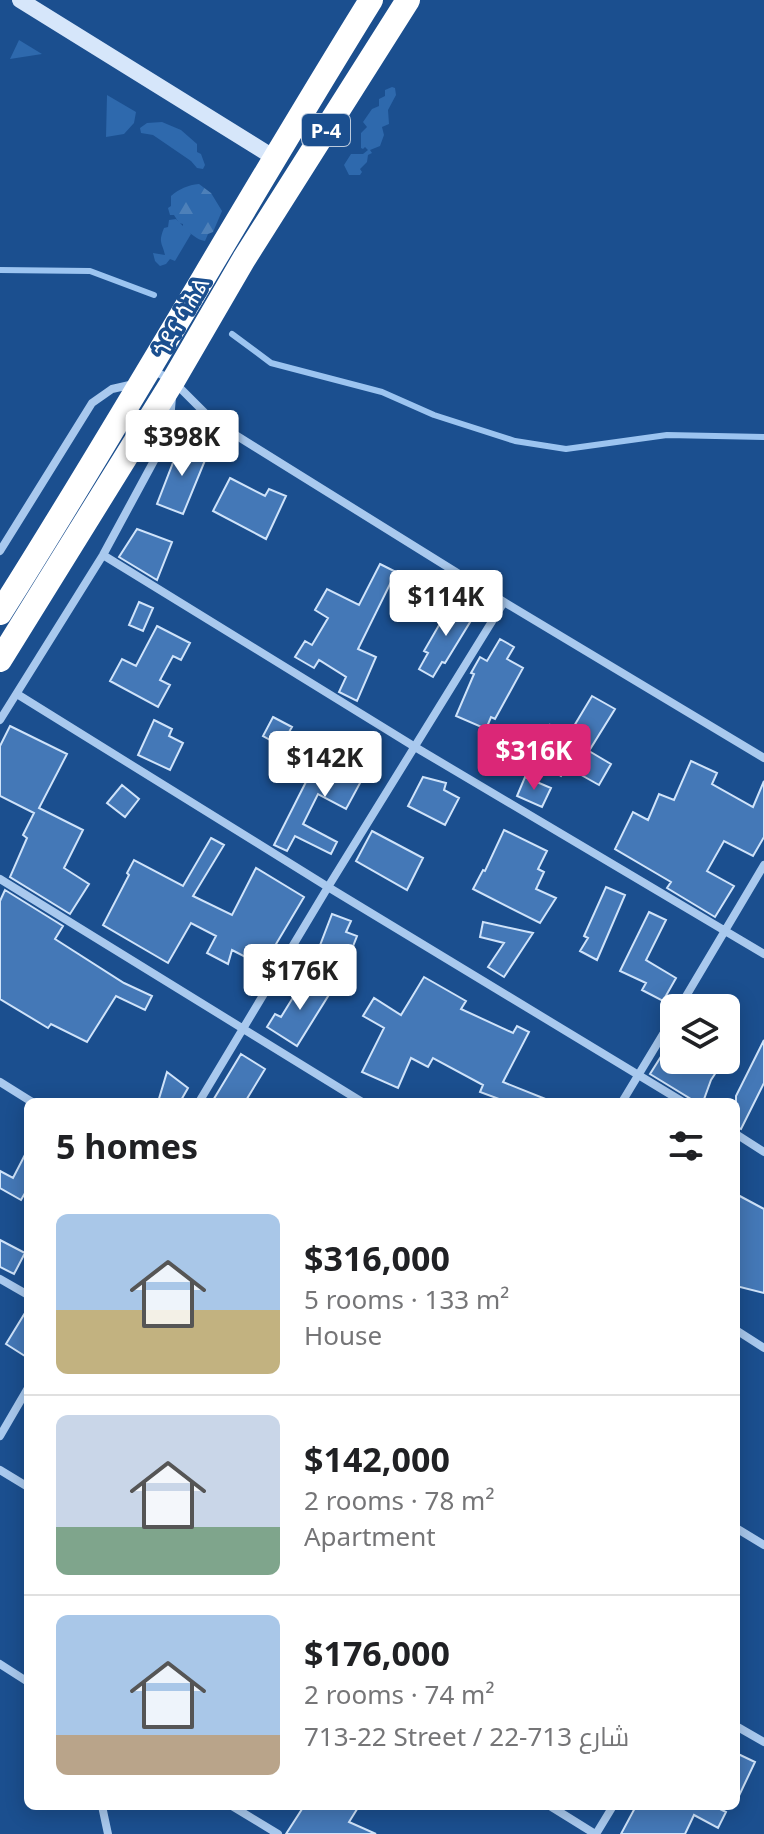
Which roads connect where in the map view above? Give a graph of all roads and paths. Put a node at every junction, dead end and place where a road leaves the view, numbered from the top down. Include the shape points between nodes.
1 (20, 0) edge
2 (371, 0) edge
3 (408, 0) edge
4 (273, 157) junction
5 (144, 375) junction
6 (173, 381) junction
7 (0, 551) edge
8 (103, 555) junction
9 (504, 602) junction
10 (0, 613) edge
11 (0, 660) edge
12 (17, 694) junction
13 (0, 720) edge
14 (415, 747) junction
15 (764, 758) edge
16 (764, 865) edge
17 (0, 879) edge
18 (328, 887) junction
19 (725, 929) junction
20 (764, 954) edge
21 (687, 994) edge
22 (242, 1029) junction
23 (660, 1040) edge
24 (639, 1075) junction
25 (0, 1082) edge
26 (26, 1098) edge
27 (201, 1098) edge
28 (355, 1098) edge
29 (625, 1098) edge
30 (676, 1098) edge
31 (740, 1137) edge
32 (764, 1152) edge
33 (0, 1279) edge
34 (24, 1293) edge
35 (740, 1333) edge
36 (764, 1348) edge
37 (24, 1395) edge
38 (0, 1436) edge
39 (0, 1470) edge
40 (24, 1485) edge
41 (740, 1530) edge
42 (764, 1545) edge
43 (0, 1664) edge
44 (19, 1676) junction
45 (24, 1679) edge
46 (24, 1684) edge
47 (740, 1728) edge
48 (764, 1742) edge
49 (103, 1810) edge
50 (239, 1810) edge
51 (557, 1810) edge
52 (611, 1810) edge
53 (108, 1834) edge
54 (278, 1834) edge
55 (596, 1834) edge

1 - 4 street
2 - 4 highway, ጎደና ሳሕል / P-4
3 - 6 highway, ጎደና ሳሕል / P-4
4 - 5 highway, ጎደና ሳሕል / P-4
5 - 6 street
5 - 7 street via 92,403
5 - 10 highway, ጎደና ሳሕል / P-4
6 - 8 street via 169,433
6 - 9 street via 213,421
6 - 11 highway, ጎደና ሳሕል / P-4
8 - 12 street
8 - 14 street
9 - 14 street
9 - 15 street
12 - 13 street
12 - 18 street
14 - 18 street
14 - 19 street
16 - 19 street
17 - 22 street
18 - 22 street
18 - 24 street
19 - 20 street
19 - 21 street
22 - 27 street
22 - 28 street
23 - 24 street
24 - 29 street
24 - 30 street
25 - 26 street
31 - 32 street
33 - 34 street
35 - 36 street
37 - 38 street
39 - 40 street
41 - 42 street
43 - 44 street
44 - 45 street
44 - 46 street
47 - 48 street
49 - 53 street
50 - 54 street
51 - 55 street
52 - 55 street

